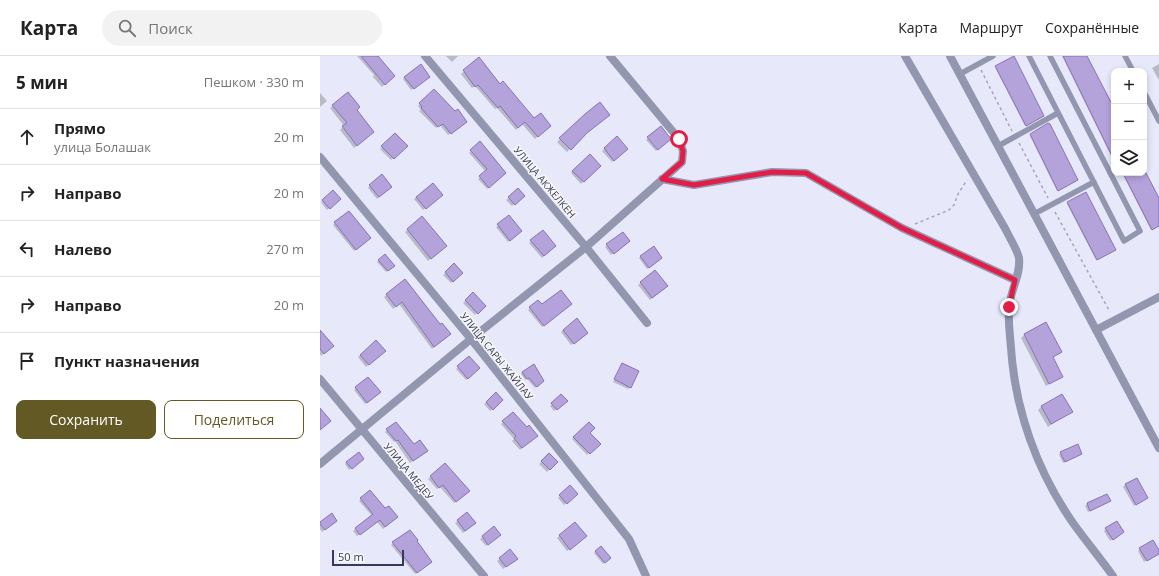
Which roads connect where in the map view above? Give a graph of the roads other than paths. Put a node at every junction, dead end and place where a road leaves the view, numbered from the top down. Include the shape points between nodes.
1 (425, 56) edge
2 (610, 56) edge
3 (905, 56) edge
4 (950, 56) edge
5 (993, 56) edge
6 (1029, 56) edge
7 (1050, 56) edge
8 (1125, 56) edge
9 (1131, 68) edge
10 (960, 74) junction
11 (1147, 98) edge
12 (1058, 113) junction
13 (1159, 121) edge
14 (998, 146) junction
15 (320, 157) edge
16 (662, 179) junction
17 (1094, 182) junction
18 (1034, 214) junction
19 (586, 247) junction
20 (1015, 280) junction
21 (1159, 297) edge
22 (647, 323) dead end
23 (1096, 330) junction
24 (471, 339) junction
25 (320, 379) edge
26 (361, 430) junction
27 (1159, 448) edge
28 (320, 464) edge
29 (484, 576) edge
30 (646, 576) edge
31 (1113, 576) edge

1 - 19 street, УЛИЦА АКЖЕЛКЕН
2 - 16 street via 679,139 683,151 682,162
3 - 20 street via 1019,256 1020,269
4 - 10 street
5 - 10 lane
6 - 12 lane
7 - 17 lane via 1140,231 1124,241
8 - 9 lane
10 - 14 street
11 - 13 lane
12 - 14 lane
12 - 17 lane
14 - 18 street
15 - 24 street, УЛИЦА САРЫ ЖАЙЛАУ
16 - 19 street
16 - 20 street via 694,185 772,172 806,173 902,228
17 - 18 lane
18 - 23 street
19 - 22 street, УЛИЦА АКЖЕЛКЕН
19 - 24 street
20 - 31 street via 1009,307 1011,349 1017,396 1030,442 1049,483 1072,522
21 - 23 street
23 - 27 street
24 - 26 street
24 - 30 street, УЛИЦА САРЫ ЖАЙЛАУ via 629,539
25 - 26 street, УЛИЦА МЕДЕУ
26 - 28 street
26 - 29 street, УЛИЦА МЕДЕУ

